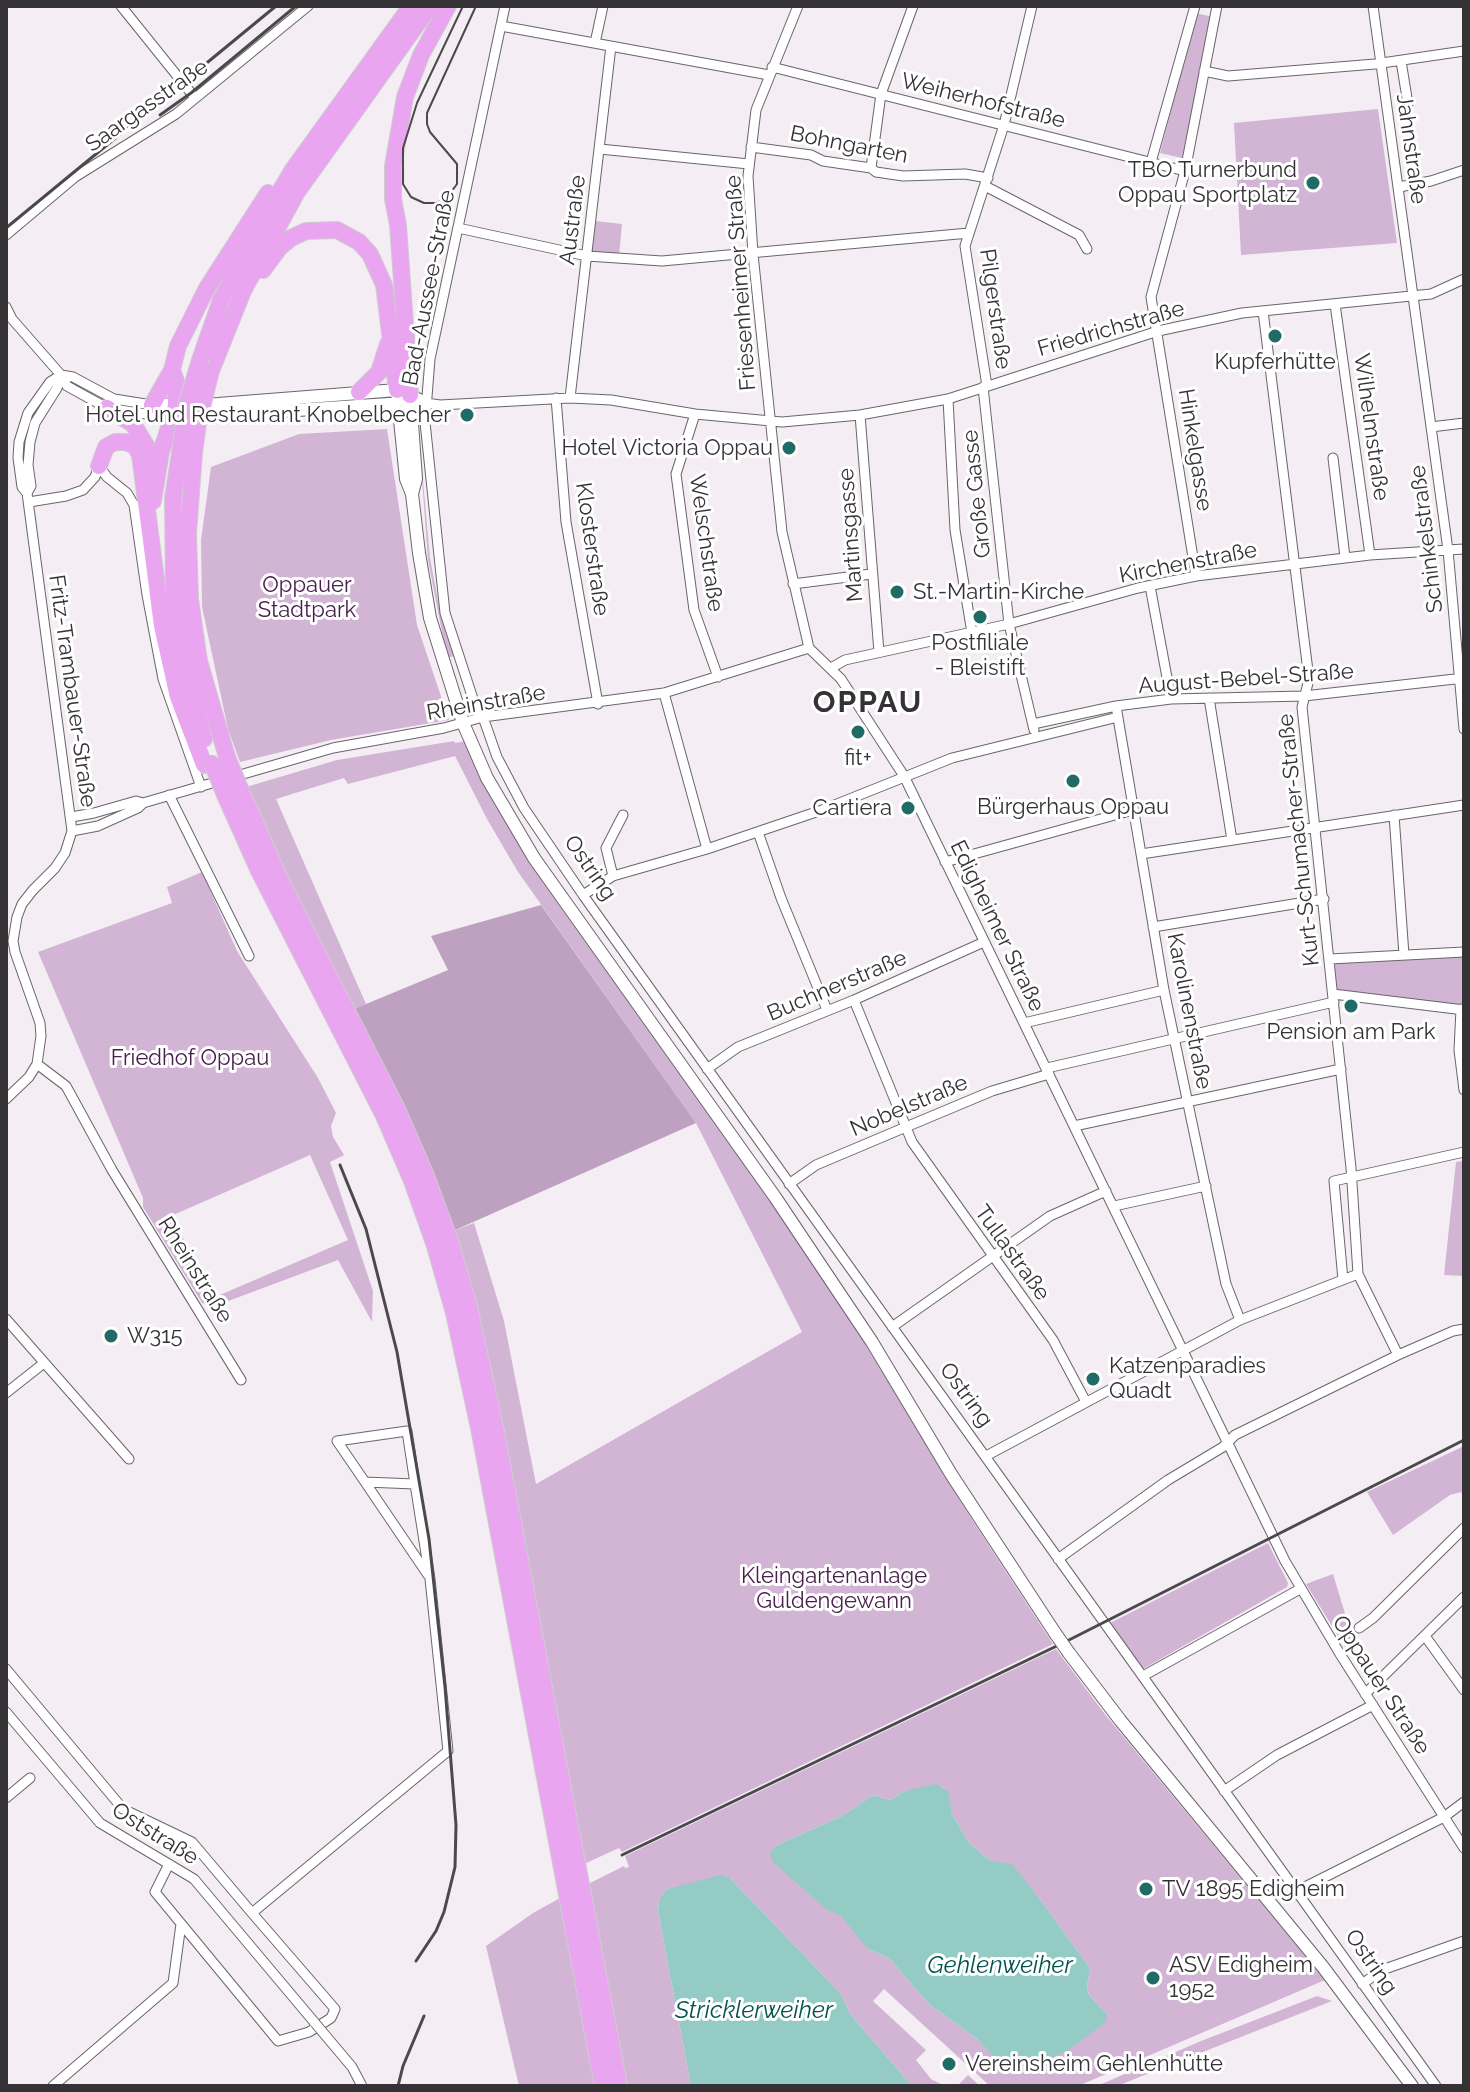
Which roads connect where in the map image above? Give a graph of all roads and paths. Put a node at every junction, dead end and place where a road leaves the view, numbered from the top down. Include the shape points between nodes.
1 (121, 6) edge
2 (308, 6) edge
3 (411, 6) edge
4 (430, 6) edge
5 (448, 6) edge
6 (505, 6) edge
7 (603, 6) edge
8 (798, 6) edge
9 (913, 6) edge
10 (1032, 6) edge
11 (1195, 6) edge
12 (1217, 6) edge
13 (1373, 6) edge
14 (501, 26) junction
15 (595, 43) junction
16 (611, 46) junction
17 (1464, 51) edge
18 (1401, 61) junction
19 (1380, 63) junction
20 (771, 71) junction
21 (1204, 71) junction
22 (881, 94) junction
23 (195, 98) junction
24 (1408, 104) dead end
25 (1004, 125) junction
26 (751, 147) junction
27 (600, 149) junction
28 (1151, 162) junction
29 (749, 164) junction
30 (871, 168) junction
31 (1464, 170) edge
32 (292, 171) junction
33 (1185, 171) junction
34 (986, 182) junction
35 (1399, 187) junction
36 (458, 228) junction
37 (969, 233) junction
38 (6, 235) edge
39 (1087, 249) dead end
40 (753, 254) junction
41 (587, 256) junction
42 (1464, 279) edge
43 (1414, 297) junction
44 (238, 303) junction
45 (1335, 304) junction
46 (6, 307) edge
47 (1263, 311) junction
48 (9, 318) edge
49 (1158, 331) junction
50 (391, 339) junction
51 (172, 370) junction
52 (61, 375) junction
53 (985, 386) junction
54 (359, 392) junction
55 (404, 398) junction
56 (556, 398) junction
57 (570, 398) junction
58 (948, 399) junction
59 (426, 403) junction
60 (152, 405) junction
61 (107, 408) junction
62 (174, 412) junction
63 (695, 414) junction
64 (860, 415) junction
65 (769, 421) junction
66 (1464, 423) edge
67 (1431, 427) junction
68 (187, 453) junction
69 (1333, 458) dead end
70 (99, 466) junction
71 (154, 484) junction
72 (28, 497) junction
73 (149, 539) junction
74 (1464, 549) edge
75 (1448, 550) junction
76 (1370, 555) junction
77 (1345, 557) junction
78 (1296, 563) junction
79 (871, 574) junction
80 (1196, 576) junction
81 (793, 584) junction
82 (1150, 586) junction
83 (1009, 624) junction
84 (972, 633) junction
85 (809, 648) junction
86 (879, 652) junction
87 (831, 668) junction
88 (718, 677) junction
89 (1462, 678) edge
90 (664, 693) junction
91 (1304, 696) junction
92 (1209, 698) junction
93 (1171, 699) junction
94 (598, 704) junction
95 (1116, 706) junction
96 (483, 717) junction
97 (1118, 717) junction
98 (463, 723) junction
99 (1033, 724) junction
100 (1464, 729) edge
101 (1036, 737) junction
102 (214, 762) junction
103 (904, 776) junction
104 (201, 787) junction
105 (169, 795) junction
106 (227, 795) junction
107 (143, 803) junction
108 (1464, 805) edge
109 (1133, 810) junction
110 (623, 815) dead end
111 (1394, 815) junction
112 (71, 817) junction
113 (1316, 826) junction
114 (72, 831) junction
115 (758, 832) junction
116 (1232, 840) junction
117 (707, 849) junction
118 (1141, 854) junction
119 (945, 862) junction
120 (613, 876) junction
121 (583, 895) junction
122 (1324, 899) junction
123 (1153, 927) junction
124 (984, 942) junction
125 (1464, 952) edge
126 (1404, 955) junction
127 (249, 956) dead end
128 (1330, 959) junction
129 (1164, 990) junction
130 (1334, 998) junction
131 (854, 1000) junction
132 (1463, 1009) edge
133 (827, 1010) junction
134 (1024, 1023) junction
135 (1175, 1039) junction
136 (37, 1064) junction
137 (707, 1069) junction
138 (1341, 1069) junction
139 (1048, 1071) junction
140 (1464, 1090) edge
141 (6, 1099) edge
142 (1188, 1100) junction
143 (1074, 1126) junction
144 (906, 1127) junction
145 (1464, 1152) edge
146 (1350, 1177) junction
147 (789, 1184) junction
148 (1206, 1186) junction
149 (1106, 1191) junction
150 (1114, 1206) junction
151 (992, 1255) junction
152 (1358, 1274) junction
153 (1343, 1280) junction
154 (6, 1319) edge
155 (1240, 1320) junction
156 (892, 1327) junction
157 (1464, 1329) edge
158 (1182, 1350) junction
159 (1398, 1355) junction
160 (44, 1363) junction
161 (241, 1380) dead end
162 (6, 1393) edge
163 (1086, 1402) junction
164 (1226, 1443) junction
165 (986, 1456) junction
166 (129, 1459) dead end
167 (365, 1482) junction
168 (415, 1484) junction
169 (1464, 1528) edge
170 (1273, 1538) joint
171 (1058, 1559) junction
172 (430, 1579) junction
173 (1300, 1589) junction
174 (1464, 1597) edge
175 (1359, 1628) dead end
176 (1425, 1636) junction
177 (6, 1669) edge
178 (1143, 1676) junction
179 (1464, 1690) edge
180 (1365, 1694) junction
181 (1373, 1705) junction
182 (6, 1712) edge
183 (30, 1778) dead end
184 (1224, 1791) junction
185 (6, 1798) edge
186 (1464, 1802) edge
187 (1444, 1817) junction
188 (1464, 1848) edge
189 (567, 1856) junction
190 (169, 1864) junction
191 (1297, 1891) junction
192 (575, 1902) junction
193 (252, 1913) junction
194 (181, 1924) junction
195 (1464, 1941) edge
196 (1362, 1984) junction
197 (53, 2086) edge
198 (362, 2086) edge
199 (603, 2086) edge
200 (619, 2086) edge
201 (1412, 2086) edge
202 (1436, 2086) edge

1 - 23 street
2 - 23 street, Saargasstraße
3 - 32 highway
4 - 44 highway via 297,192
5 - 55 highway via 405,97 393,166
6 - 14 street, Bad-Aussee-Straße
7 - 15 street
8 - 20 street, Friesenheimer Straße
9 - 22 street
10 - 25 street, Pilgerstraße
11 - 28 street
12 - 21 street, Hinkelgasse
13 - 19 street, Jahnstraße
14 - 15 street, Weiherhofstraße
14 - 36 street, Bad-Aussee-Straße
15 - 16 street, Weiherhofstraße
16 - 20 street, Weiherhofstraße
16 - 27 street, Austraße
17 - 18 street
18 - 19 street
18 - 24 street, Jahnstraße
19 - 21 street via 1228,76
19 - 35 street, Jahnstraße
20 - 22 street, Weiherhofstraße
20 - 26 street, Friesenheimer Straße via 756,110
21 - 33 street, Hinkelgasse
22 - 25 street, Weiherhofstraße
22 - 30 street
23 - 38 street, Saargasstraße via 75,177
25 - 28 street, Weiherhofstraße
25 - 34 street, Pilgerstraße
26 - 29 street, Friesenheimer Straße
26 - 30 street, Bohngarten
27 - 29 street
27 - 41 street, Austraße
28 - 33 street, Weiherhofstraße
29 - 40 street, Friesenheimer Straße
30 - 34 street, Bohngarten via 903,176 965,174
31 - 35 street
32 - 51 highway via 269,192 207,288
32 - 68 highway, bridge via 221,300 186,406
33 - 49 street, Hinkelgasse via 1151,297
34 - 37 street, Pilgerstraße
34 - 39 street via 1079,235
35 - 43 street, Jahnstraße
36 - 41 street
36 - 59 street, Bad-Aussee-Straße
37 - 40 street
37 - 53 street, Pilgerstraße via 965,246
40 - 41 street via 662,261
40 - 65 street, Friesenheimer Straße
41 - 57 street, Austraße
42 - 43 street, Friedrichstraße
43 - 45 street, Friedrichstraße
43 - 67 street, Schinkelstraße
44 - 50 highway via 291,238 306,231 337,230 359,242 378,268
44 - 68 highway, bridge
45 - 47 street, Friedrichstraße
45 - 76 street, Wilhelmstraße
46 - 48 street
47 - 49 street, Friedrichstraße
47 - 78 street, Kurt-Schumacher-Straße
48 - 52 street
49 - 53 street, Friedrichstraße
49 - 80 street, Hinkelgasse
50 - 54 highway via 379,372
50 - 55 highway
51 - 60 highway
51 - 62 highway
52 - 60 street via 114,399
52 - 61 street via 67,386
52 - 72 street, Fritz-Trambauer-Straße via 32,432
53 - 58 street, Friedrichstraße
53 - 83 street, Große Gasse
54 - 55 street
54 - 62 street
55 - 59 street
55 - 62 street
55 - 98 street, Ostring via 406,479 430,618
56 - 57 street, Friedrichstraße
56 - 59 street, Friedrichstraße
56 - 94 street, Klosterstraße via 566,522
57 - 63 street, Friedrichstraße
58 - 64 street, Friedrichstraße
58 - 84 street via 955,530
59 - 96 street, Bad-Aussee-Straße via 445,613
60 - 62 street
61 - 62 street
61 - 71 highway via 142,435
62 - 71 highway
63 - 65 street, Friedrichstraße
63 - 88 street, Welschstraße via 676,474 694,610
64 - 65 street, Friedrichstraße
64 - 79 street, Martinsgasse
65 - 81 street
66 - 67 street
67 - 75 street, Schinkelstraße
68 - 102 highway via 190,599
69 - 77 street
70 - 72 street via 83,490
70 - 73 highway via 110,444 135,446
70 - 104 street via 134,505 163,679
71 - 73 highway
72 - 112 street, Fritz-Trambauer-Straße
73 - 102 highway via 174,683
74 - 75 street, Kirchenstraße
75 - 76 street, Kirchenstraße
75 - 89 street, Schinkelstraße
76 - 77 street, Kirchenstraße
77 - 78 street, Kirchenstraße
78 - 80 street, Kirchenstraße
78 - 91 street, Kurt-Schumacher-Straße via 1309,679
79 - 81 street
79 - 86 street, Martinsgasse
80 - 82 street, Kirchenstraße
81 - 85 street
82 - 83 street, Kirchenstraße
82 - 93 street
83 - 84 street, Kirchenstraße
83 - 99 street, Große Gasse
84 - 86 street, Kirchenstraße
85 - 87 street, Edigheimer Straße
85 - 88 street, Rheinstraße
86 - 87 street, Kirchenstraße
87 - 103 street, Edigheimer Straße
88 - 90 street, Rheinstraße
89 - 91 street, August-Bebel-Straße
89 - 100 street, Schinkelstraße
90 - 94 street, Rheinstraße
90 - 117 street
91 - 92 street, August-Bebel-Straße
91 - 113 street, Kurt-Schumacher-Straße
92 - 93 street, August-Bebel-Straße
92 - 116 street
93 - 95 street, August-Bebel-Straße
94 - 96 street, Rheinstraße
95 - 97 street, Karolinenstraße
95 - 99 street, August-Bebel-Straße
96 - 98 street, Rheinstraße
96 - 121 street, Ostring via 524,808
97 - 101 street, August-Bebel-Straße
97 - 109 street, Karolinenstraße
98 - 104 street, Rheinstraße via 333,748
98 - 201 street, Ostring, bridge via 487,778 534,858 775,1197 1055,1633
99 - 101 street, Große Gasse
101 - 103 street, August-Bebel-Straße
102 - 106 highway, bridge
102 - 106 highway
103 - 115 street, August-Bebel-Straße
103 - 119 street, Edigheimer Straße
104 - 105 street, Rheinstraße
105 - 107 street, Rheinstraße
105 - 127 street
106 - 189 highway via 232,815 384,1116 435,1246 479,1428
106 - 189 highway via 283,886 397,1109 450,1241 495,1427
107 - 112 street, Rheinstraße
107 - 114 street, Rheinstraße via 98,826
108 - 111 street
109 - 118 street, Karolinenstraße
109 - 119 street
110 - 120 street via 606,848
111 - 113 street
111 - 126 street
112 - 114 street, Fritz-Trambauer-Straße
113 - 116 street
113 - 122 street, Kurt-Schumacher-Straße
114 - 136 street, Fritz-Trambauer-Straße via 55,868 22,904 14,928 15,952 40,1023
115 - 117 street, August-Bebel-Straße
115 - 133 street
116 - 118 street
117 - 120 street, August-Bebel-Straße
118 - 123 street, Karolinenstraße
119 - 124 street, Edigheimer Straße
120 - 121 street, August-Bebel-Straße
121 - 137 street, Ostring
122 - 123 street
122 - 128 street, Kurt-Schumacher-Straße
123 - 129 street, Karolinenstraße
124 - 131 street, Buchnerstraße
124 - 134 street, Edigheimer Straße
125 - 126 street
126 - 128 street
128 - 130 street, Kurt-Schumacher-Straße
129 - 134 street
129 - 135 street, Karolinenstraße
130 - 132 street, Nobelstraße
130 - 135 street, Nobelstraße
130 - 138 street, Kurt-Schumacher-Straße
131 - 133 street, Buchnerstraße
131 - 144 street, Tullastraße
132 - 140 street via 1459,1050
133 - 137 street, Buchnerstraße via 738,1047
134 - 139 street, Edigheimer Straße
135 - 139 street, Nobelstraße
135 - 142 street, Karolinenstraße
136 - 141 street
136 - 161 street, Rheinstraße via 66,1086
137 - 147 street, Ostring
138 - 142 street
138 - 146 street, Kurt-Schumacher-Straße
139 - 143 street, Edigheimer Straße
139 - 144 street, Nobelstraße
142 - 143 street
142 - 148 street, Karolinenstraße
143 - 149 street, Edigheimer Straße
144 - 147 street, Nobelstraße via 816,1165
144 - 151 street, Tullastraße via 919,1154
145 - 146 street
146 - 152 street, Kurt-Schumacher-Straße
146 - 153 street via 1334,1181
147 - 156 street, Ostring
148 - 150 street
148 - 155 street, Karolinenstraße via 1226,1284
149 - 150 street, Edigheimer Straße
149 - 151 street via 1062,1209
150 - 158 street, Edigheimer Straße
151 - 156 street
151 - 163 street, Tullastraße via 1053,1340
152 - 153 street
152 - 159 street, Kurt-Schumacher-Straße
153 - 155 street
154 - 160 street
155 - 158 street
156 - 165 street, Ostring
157 - 159 street
158 - 163 street
158 - 164 street, Edigheimer Straße
159 - 164 street
160 - 162 street
160 - 166 street
163 - 165 street
164 - 170 street, Edigheimer Straße
164 - 171 street
165 - 171 street, Ostring
167 - 168 street
167 - 168 street via 337,1441 407,1431
167 - 172 street
168 - 172 street
169 - 175 street
170 - 173 street, Oppauer Straße
171 - 178 street, Ostring
172 - 193 street via 448,1751
173 - 178 street
173 - 180 street, Oppauer Straße
174 - 176 street
176 - 179 street
176 - 180 street
177 - 193 street via 123,1809 192,1842
178 - 184 street, Ostring
180 - 181 street, Oppauer Straße
181 - 184 street via 1277,1755
181 - 187 street, Oppauer Straße
182 - 190 street, Oststraße via 100,1823
183 - 185 street
184 - 191 street, Ostring
186 - 187 street
187 - 188 street, Oppauer Straße
187 - 191 street
189 - 192 highway
190 - 194 street via 155,1892
190 - 198 street, Oststraße, bridge via 194,1879 352,2067
191 - 196 street, Ostring
192 - 199 highway
192 - 200 highway
193 - 194 street via 335,2009 331,2018 309,2032 278,2041
194 - 197 street via 173,1983
195 - 196 street via 1382,1970
196 - 202 street, Ostring

